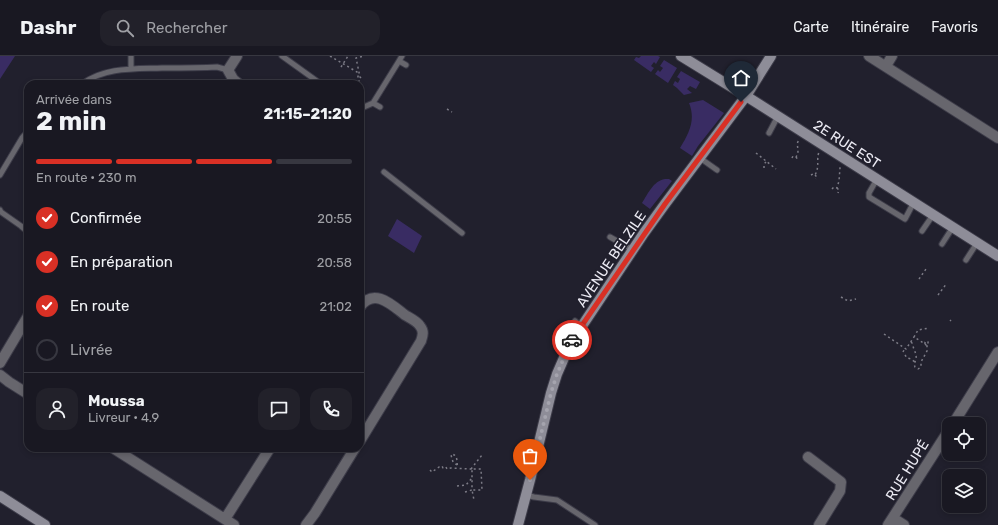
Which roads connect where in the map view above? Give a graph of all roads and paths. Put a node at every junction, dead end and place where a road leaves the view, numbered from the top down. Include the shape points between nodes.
1 (130, 56) edge
2 (238, 56) edge
3 (282, 56) edge
4 (330, 56) edge
5 (348, 56) edge
6 (353, 56) edge
7 (364, 56) edge
8 (681, 56) edge
9 (771, 56) edge
10 (869, 56) edge
11 (892, 56) edge
12 (289, 58) edge
13 (356, 58) junction
14 (401, 58) edge
15 (343, 64) junction
16 (406, 65) dead end
17 (886, 66) junction
18 (341, 67) dead end
19 (131, 69) junction
20 (228, 70) junction
21 (360, 77) junction
22 (89, 80) edge
23 (235, 80) edge
24 (316, 80) edge
25 (359, 80) edge
26 (746, 96) junction
27 (373, 102) junction
28 (364, 107) edge
29 (380, 107) dead end
30 (447, 110) dead end
31 (452, 112) dead end
32 (778, 116) junction
33 (803, 132) junction
34 (769, 133) dead end
35 (24, 136) edge
36 (998, 138) edge
37 (823, 145) junction
38 (756, 153) dead end
39 (796, 157) junction
40 (700, 158) junction
41 (792, 158) dead end
42 (846, 159) junction
43 (797, 161) dead end
44 (766, 162) junction
45 (764, 168) dead end
46 (776, 169) dead end
47 (717, 170) dead end
48 (384, 172) dead end
49 (0, 175) edge
50 (811, 175) dead end
51 (815, 175) junction
52 (816, 179) dead end
53 (877, 179) junction
54 (837, 188) junction
55 (832, 189) dead end
56 (838, 193) dead end
57 (914, 202) junction
58 (0, 210) edge
59 (933, 215) junction
60 (953, 227) junction
61 (24, 229) edge
62 (922, 231) dead end
63 (462, 233) dead end
64 (610, 237) dead end
65 (977, 243) junction
66 (942, 244) dead end
67 (633, 250) junction
68 (998, 256) edge
69 (966, 260) dead end
70 (926, 269) dead end
71 (919, 279) dead end
72 (947, 282) dead end
73 (938, 295) dead end
74 (841, 297) dead end
75 (856, 299) dead end
76 (364, 302) edge
77 (24, 323) edge
78 (929, 328) dead end
79 (884, 334) dead end
80 (914, 338) junction
81 (911, 342) junction
82 (905, 348) junction
83 (903, 352) dead end
84 (905, 355) dead end
85 (997, 357) edge
86 (914, 362) junction
87 (0, 363) edge
88 (0, 375) edge
89 (24, 391) edge
90 (957, 417) edge
91 (364, 434) edge
92 (942, 441) edge
93 (119, 452) edge
94 (267, 452) edge
95 (353, 452) edge
96 (482, 455) dead end
97 (808, 457) dead end
98 (457, 465) junction
99 (458, 468) junction
100 (471, 469) junction
101 (430, 470) dead end
102 (472, 478) junction
103 (457, 486) dead end
104 (472, 490) junction
105 (465, 492) dead end
106 (526, 494) junction
107 (0, 496) edge
108 (474, 500) dead end
109 (225, 519) junction
110 (891, 522) edge
111 (45, 525) edge
112 (234, 525) edge
113 (306, 525) edge
114 (518, 525) edge
115 (595, 525) edge
116 (818, 525) edge
117 (904, 525) edge

1 - 19 lane
2 - 20 street
3 - 12 lane
4 - 15 path
5 - 15 path
6 - 13 path
7 - 13 path
8 - 26 street, 2E RUE EST
9 - 26 street, AVENUE BELZILE
10 - 17 street
11 - 17 street
12 - 24 lane
13 - 21 path
14 - 16 lane
14 - 27 lane
15 - 18 path
15 - 21 path via 357,72
17 - 36 street
19 - 20 lane via 217,67
19 - 22 lane via 116,70
20 - 23 street
21 - 25 path
26 - 32 street, 2E RUE EST
26 - 40 street, AVENUE BELZILE
27 - 28 lane
27 - 29 lane
30 - 31 path
32 - 33 street, 2E RUE EST
32 - 34 lane
33 - 37 street, 2E RUE EST
33 - 39 path via 796,144
35 - 49 lane
37 - 42 street, 2E RUE EST
37 - 51 path via 818,154
38 - 44 path
39 - 41 path
39 - 43 path
40 - 47 lane
40 - 67 street, AVENUE BELZILE
42 - 53 street, 2E RUE EST
42 - 54 path via 840,168
44 - 45 path
44 - 46 path
48 - 63 lane
50 - 51 path
51 - 52 path
53 - 57 street, 2E RUE EST
53 - 57 lane via 869,197 905,219
54 - 55 path
54 - 56 path
57 - 59 street, 2E RUE EST
58 - 61 lane
59 - 60 street, 2E RUE EST
59 - 62 lane
60 - 65 street, 2E RUE EST
60 - 66 lane
64 - 67 lane
65 - 68 street, 2E RUE EST
65 - 69 lane
67 - 106 street, AVENUE BELZILE via 579,324 570,344 551,393
70 - 71 path
72 - 73 path
74 - 75 path via 848,301
76 - 91 street via 376,298 385,300 420,325 423,333 421,341
77 - 87 street
78 - 80 path via 918,330
79 - 82 path
80 - 81 path
80 - 86 path via 926,345 927,351 919,369 914,366
81 - 82 path
81 - 86 path via 917,359
82 - 83 path
84 - 86 path
85 - 90 street
88 - 89 street
92 - 110 street, RUE HUPÉ
93 - 109 street
94 - 109 street
95 - 113 street
96 - 100 path
97 - 116 street via 841,482 840,491
98 - 98 path via 456,456 452,454 451,458
98 - 99 path
99 - 100 path
99 - 101 path via 447,469 442,466 432,472
100 - 102 path
100 - 104 path via 482,469 482,490
102 - 103 path via 466,485
102 - 104 path
104 - 105 path
104 - 108 path
106 - 114 street, AVENUE BELZILE
106 - 115 lane via 556,500
107 - 111 street
109 - 112 street
110 - 117 street

